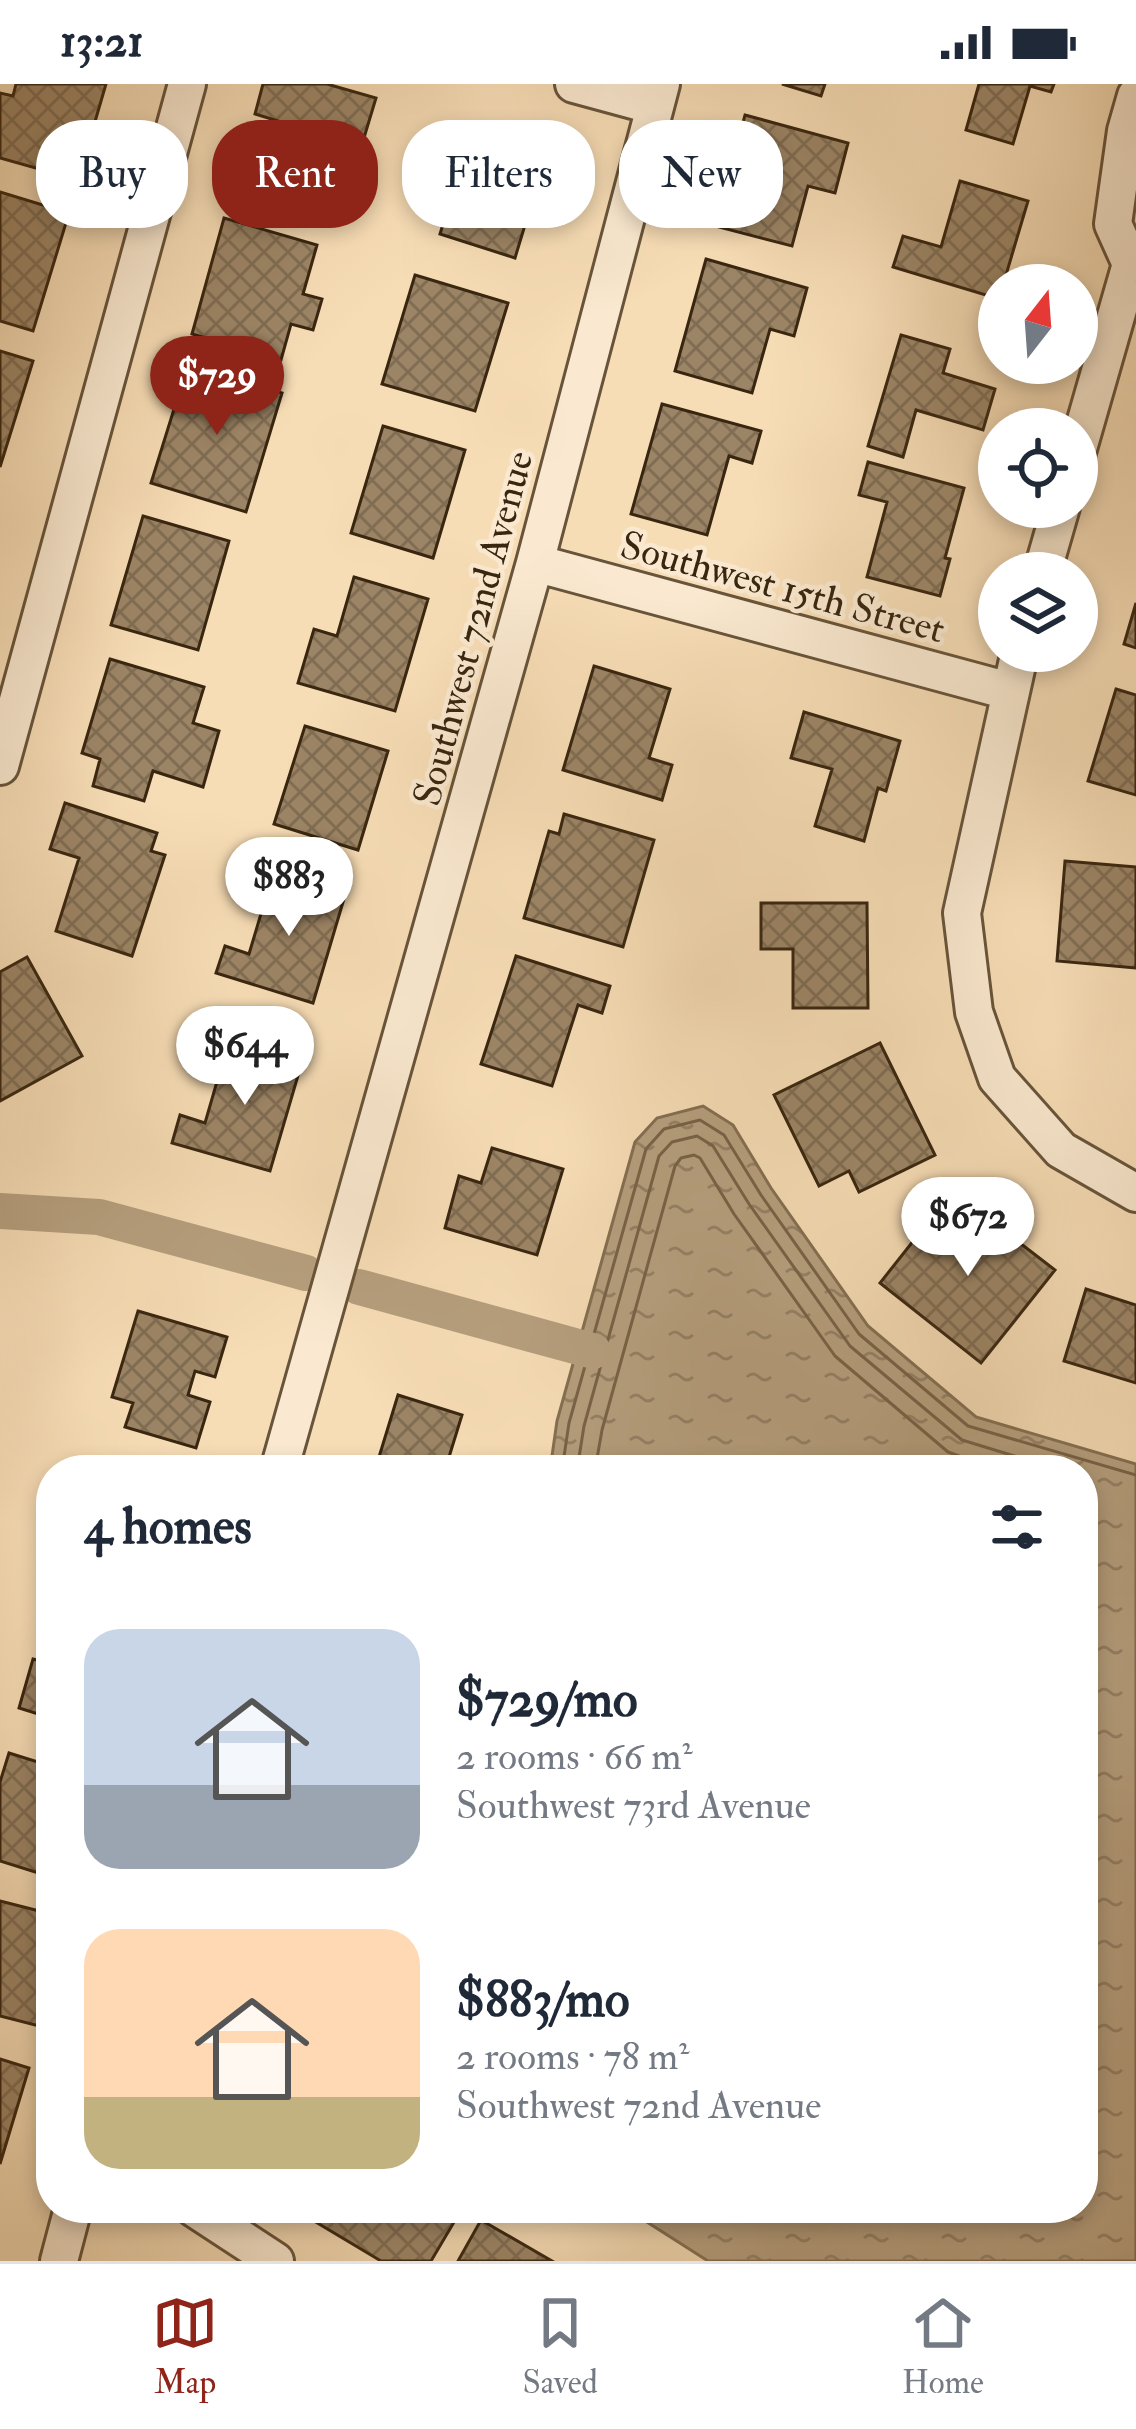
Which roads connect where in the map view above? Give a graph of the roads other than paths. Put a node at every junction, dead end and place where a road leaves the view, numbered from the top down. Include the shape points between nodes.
1 (187, 84) edge
2 (574, 84) edge
3 (658, 95) edge
4 (1136, 96) edge
5 (1133, 261) edge
6 (1090, 408) edge
7 (535, 562) junction
8 (1014, 672) edge
9 (1009, 691) junction
10 (0, 766) edge
11 (1136, 1193) edge
12 (283, 1455) edge
13 (69, 2223) edge
14 (217, 2223) edge
15 (59, 2261) edge
16 (275, 2261) edge

1 - 10 street
2 - 3 street
3 - 7 street, Southwest 72nd Avenue
4 - 5 street via 1113,224
5 - 6 street
7 - 9 street, Southwest 15th Street
7 - 12 street, Southwest 72nd Avenue
8 - 9 street
9 - 11 street via 962,913 974,1012 997,1078 1061,1150
13 - 15 street
14 - 16 street

